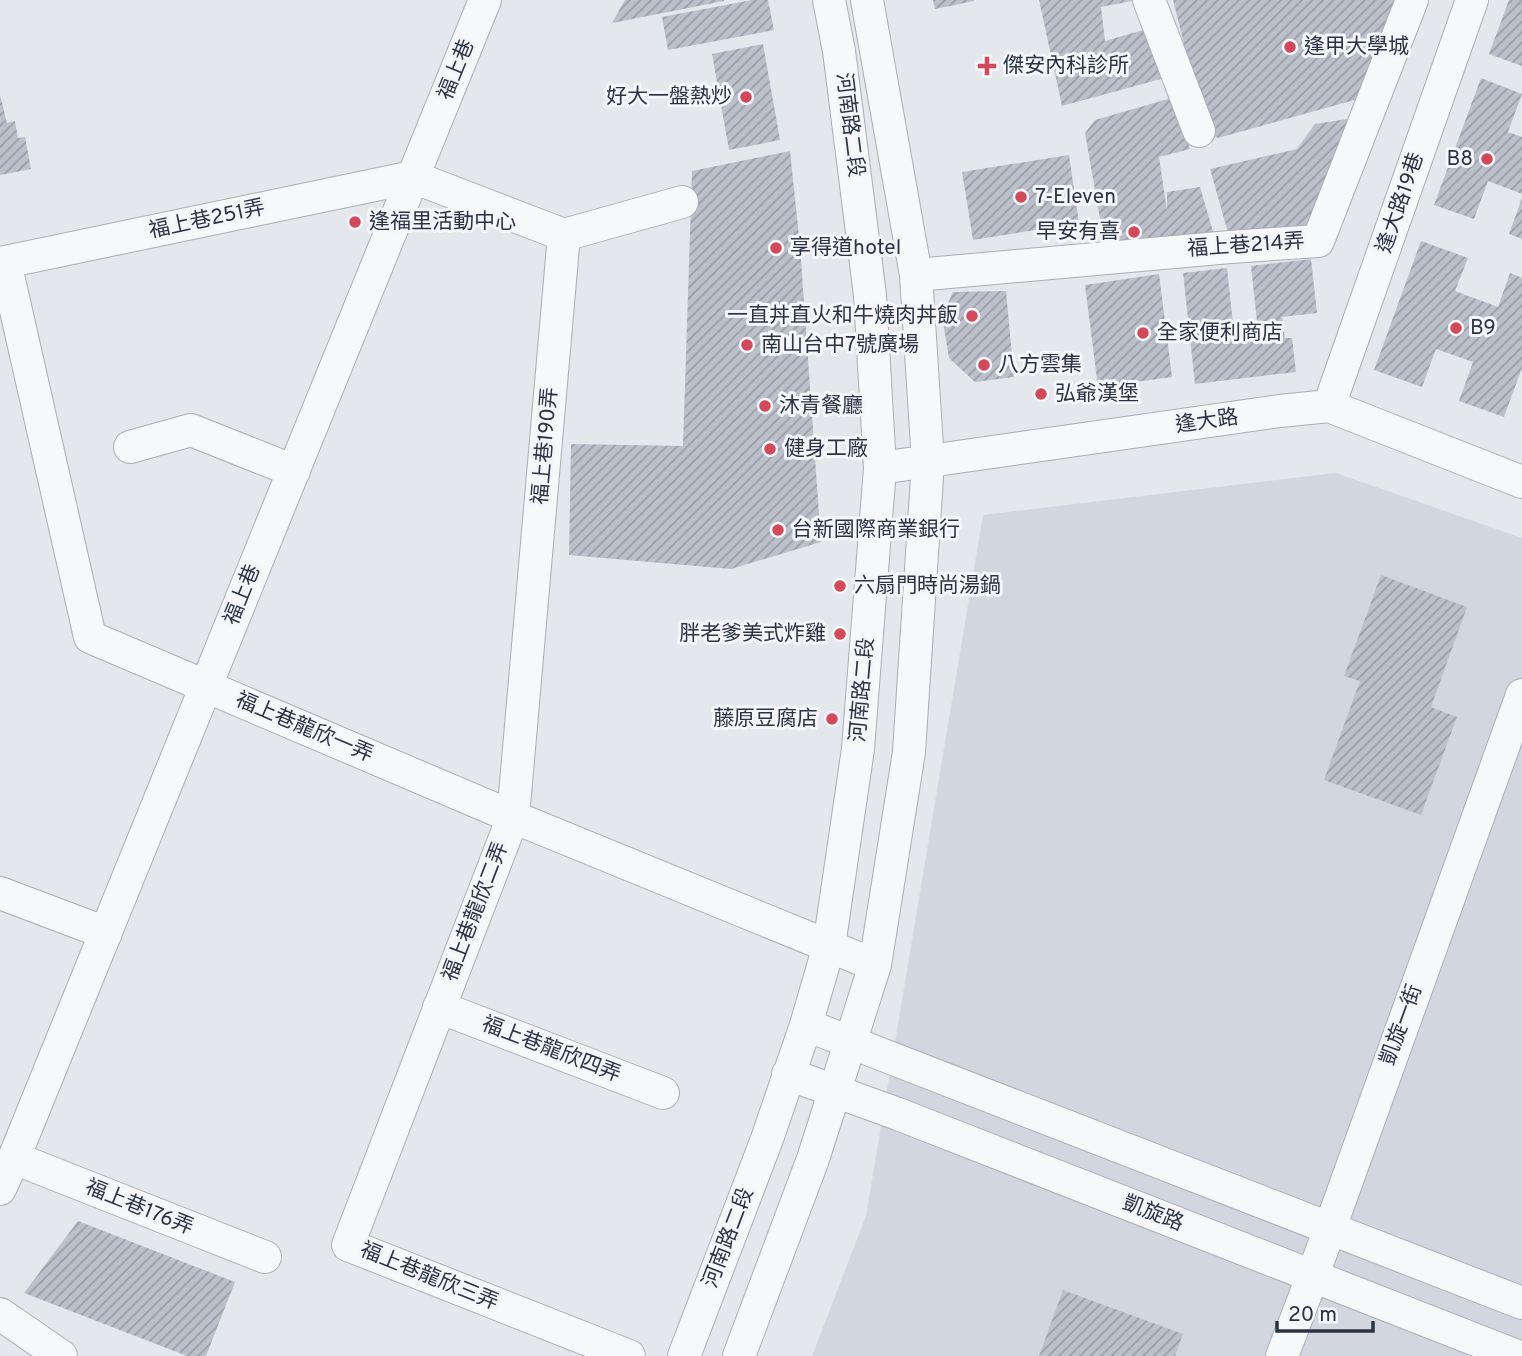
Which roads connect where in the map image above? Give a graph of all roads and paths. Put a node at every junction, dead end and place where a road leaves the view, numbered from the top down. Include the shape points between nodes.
1 (485, 0) edge
2 (829, 0) edge
3 (867, 0) edge
4 (1149, 0) edge
5 (1412, 0) edge
6 (1472, 0) edge
7 (1199, 131) dead end
8 (413, 177) junction
9 (682, 202) dead end
10 (564, 235) junction
11 (2, 262) edge
12 (916, 275) junction
13 (1329, 406) junction
14 (130, 447) dead end
15 (929, 462) junction
16 (880, 468) junction
17 (294, 471) junction
18 (1519, 471) edge
19 (206, 686) junction
20 (1522, 695) edge
21 (513, 817) junction
22 (0, 893) edge
23 (106, 933) junction
24 (828, 946) junction
25 (874, 965) junction
26 (439, 1007) junction
27 (806, 1025) junction
28 (850, 1042) junction
29 (789, 1074) junction
30 (834, 1091) junction
31 (663, 1093) dead end
32 (14, 1158) junction
33 (0, 1189) edge
34 (1329, 1228) junction
35 (265, 1257) dead end
36 (1313, 1275) junction
37 (1522, 1303) edge
38 (0, 1314) edge
39 (61, 1356) edge
40 (629, 1356) edge
41 (684, 1356) edge
42 (739, 1356) edge
43 (1282, 1356) edge
44 (1517, 1356) edge

1 - 8 street, 福上巷
2 - 16 street, 河南路二段 via 870,295
3 - 12 street, 河南路二段
4 - 7 street
5 - 12 street, 福上巷214弄 via 1318,241
6 - 13 street, 逢大路19巷
8 - 10 street
8 - 11 street, 福上巷251弄
8 - 17 street, 福上巷
9 - 10 street
10 - 21 street, 福上巷190弄
11 - 19 street, 福上巷龍欣一弄 via 90,637
12 - 15 street, 河南路二段
13 - 15 street, 逢大路
13 - 18 street, 逢大路
14 - 17 street via 191,430
15 - 16 street, 逢大路
15 - 25 street, 河南路二段 via 909,752
16 - 24 street, 河南路二段 via 858,749
17 - 19 street, 福上巷
19 - 21 street, 福上巷龍欣一弄
19 - 23 street, 福上巷
20 - 34 street, 凱旋一街
21 - 24 street, 福上巷龍欣一弄
21 - 26 street, 福上巷龍欣二弄
22 - 23 street
23 - 32 street, 福上巷
24 - 25 street, 福上巷龍欣一弄
24 - 27 street, 河南路二段
25 - 28 street, 河南路二段
26 - 31 street, 福上巷龍欣四弄
26 - 40 street, 福上巷龍欣三弄 via 348,1245
27 - 28 street
27 - 29 street, 河南路二段
28 - 30 street, 河南路二段
28 - 34 street
29 - 30 street, 凱旋路
29 - 41 street, 河南路二段
30 - 36 street, 凱旋路
30 - 42 street, 河南路二段
32 - 33 street, 福上巷
32 - 35 street, 福上巷176弄
34 - 36 street, 凱旋一街
34 - 37 street
36 - 43 street, 凱旋一街
36 - 44 street, 凱旋路
38 - 39 street

